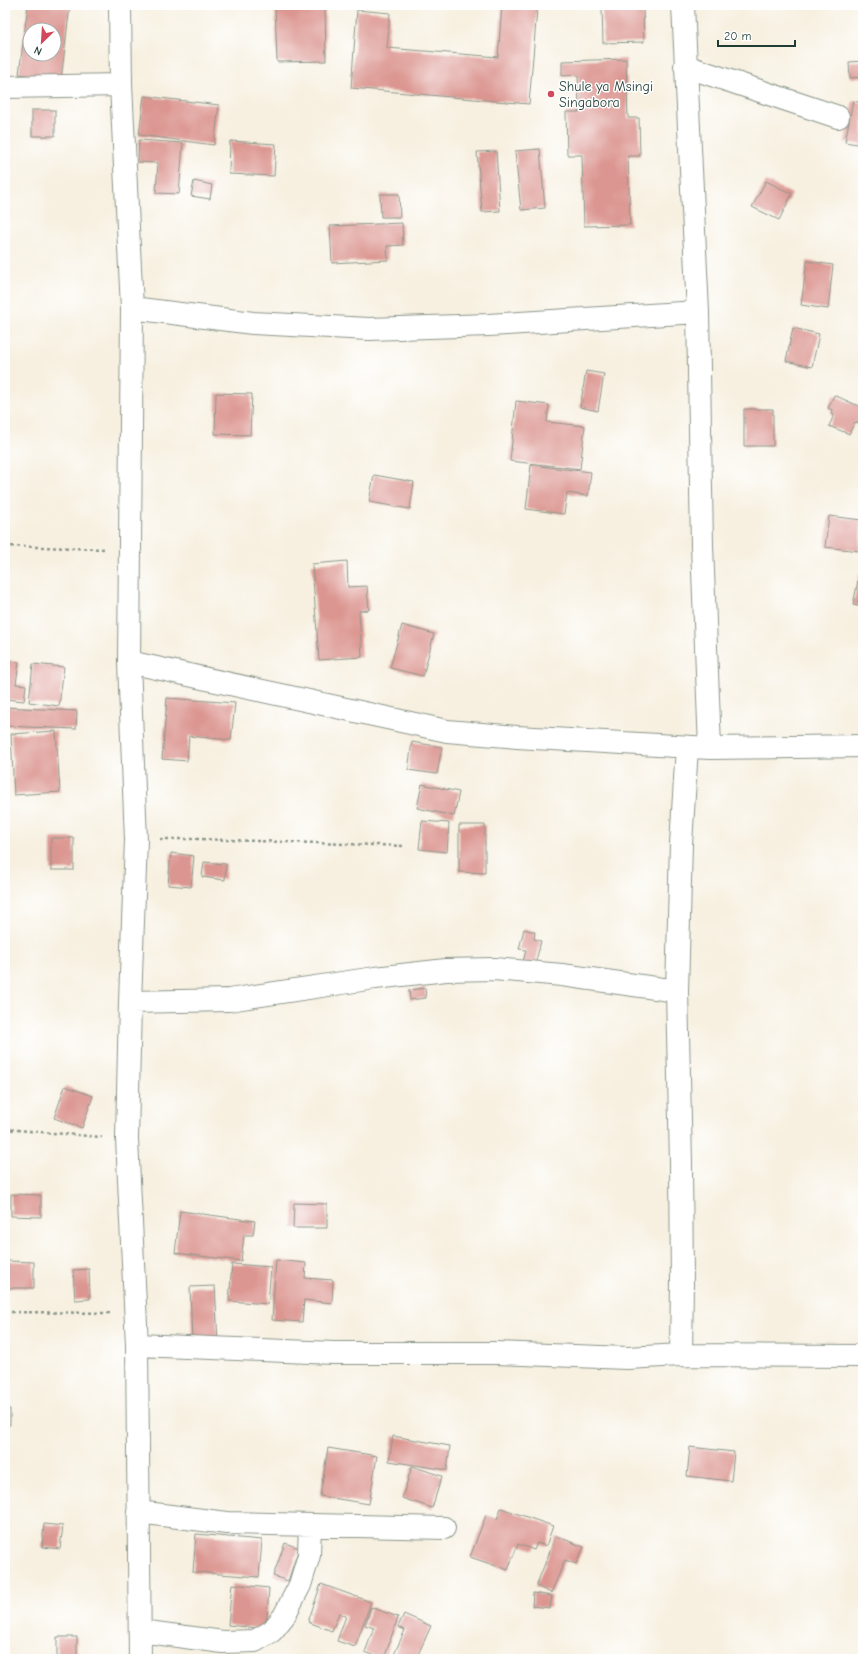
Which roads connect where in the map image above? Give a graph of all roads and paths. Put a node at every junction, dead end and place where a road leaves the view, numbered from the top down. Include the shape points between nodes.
1 (120, 5) edge
2 (683, 5) edge
3 (685, 66) junction
4 (121, 85) junction
5 (5, 87) edge
6 (838, 117) dead end
7 (132, 308) junction
8 (698, 312) junction
9 (5, 546) edge
10 (130, 550) junction
11 (128, 662) junction
12 (863, 746) edge
13 (686, 747) junction
14 (710, 748) junction
15 (136, 840) junction
16 (404, 846) dead end
17 (677, 991) junction
18 (130, 1002) junction
19 (5, 1129) edge
20 (126, 1139) junction
21 (5, 1312) edge
22 (135, 1313) junction
23 (137, 1346) junction
24 (681, 1355) junction
25 (863, 1356) edge
26 (138, 1512) junction
27 (310, 1525) junction
28 (444, 1528) dead end
29 (140, 1631) junction
30 (140, 1659) edge

1 - 4 street
2 - 3 street
3 - 6 street
3 - 8 street
4 - 5 street
4 - 7 street
7 - 8 street via 253,324 369,329 489,325
7 - 10 street
8 - 14 street via 702,546
9 - 10 path
10 - 11 street
11 - 13 street via 447,731
11 - 15 street
12 - 14 street
13 - 14 street
13 - 17 street
15 - 16 path via 199,838
15 - 18 street
17 - 18 street via 562,975 494,969 446,970 375,978 229,1000
17 - 24 street via 681,1171
18 - 20 street
19 - 20 path
20 - 22 street
21 - 22 path
22 - 23 street
23 - 24 street via 334,1353 496,1353 627,1358
23 - 26 street
24 - 25 street
26 - 27 street via 226,1523
26 - 29 street
27 - 28 street
27 - 29 street via 309,1554 300,1585 284,1616 272,1631 255,1641 223,1642
29 - 30 street

